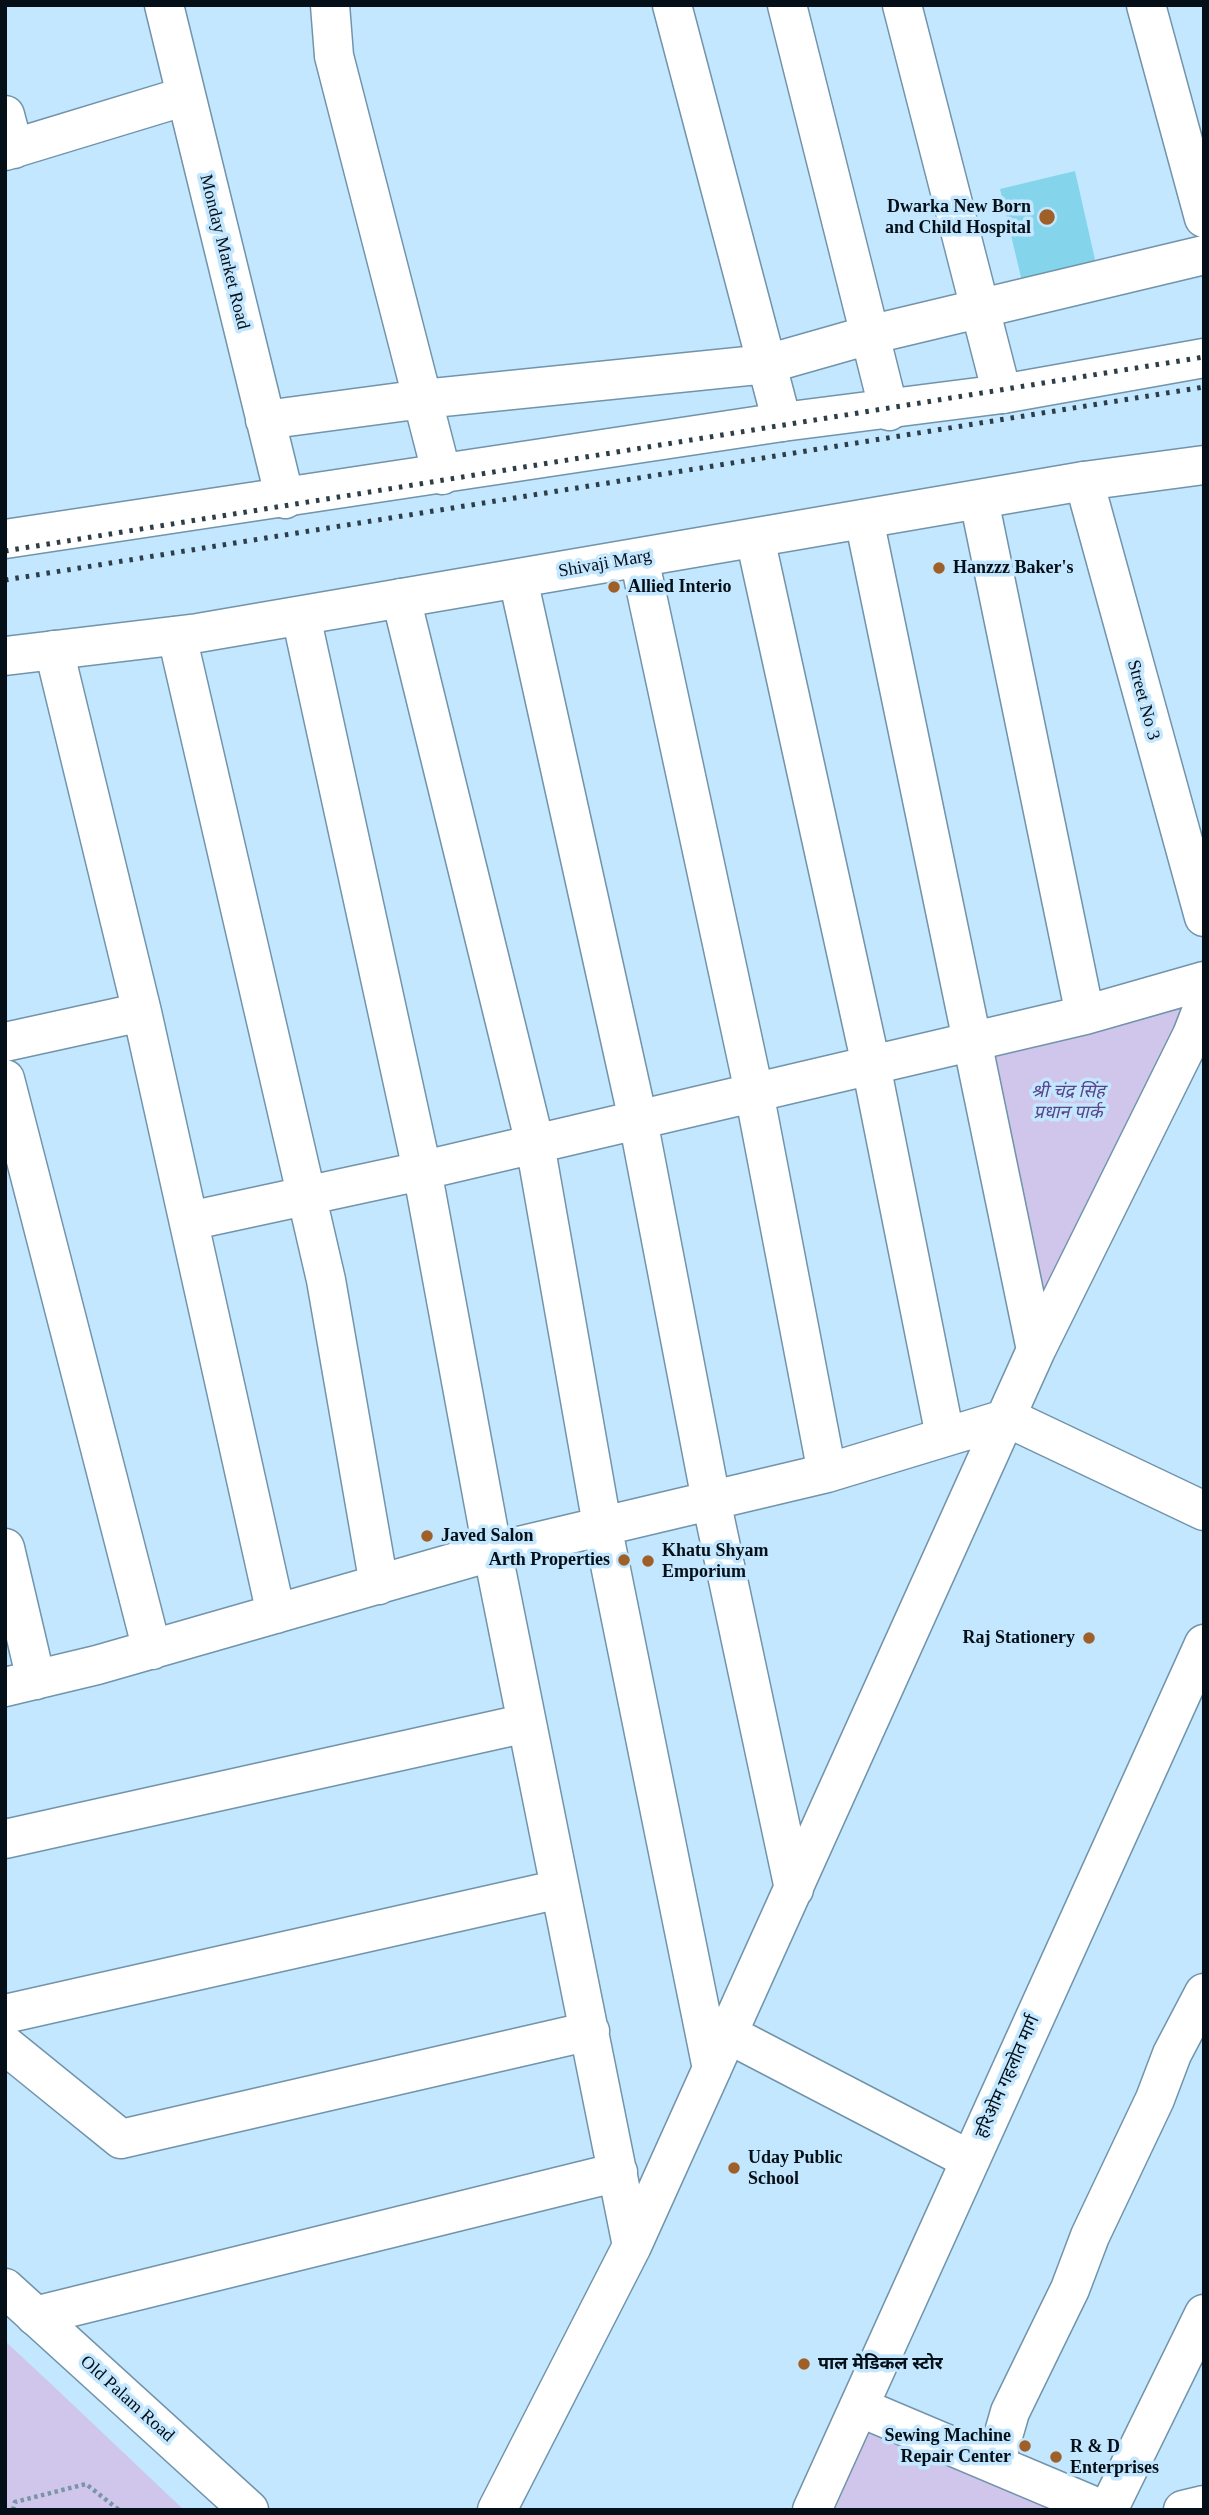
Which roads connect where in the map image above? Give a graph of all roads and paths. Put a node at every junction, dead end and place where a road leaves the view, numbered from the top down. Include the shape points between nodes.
1 (164, 5) edge
2 (330, 5) edge
3 (672, 5) edge
4 (787, 5) edge
5 (902, 5) edge
6 (1146, 5) edge
7 (186, 96) junction
8 (8, 138) edge
9 (1204, 218) edge
10 (1204, 255) edge
11 (980, 307) junction
12 (869, 335) junction
13 (1204, 358) edge
14 (767, 364) junction
15 (1002, 394) junction
16 (423, 399) junction
17 (889, 411) junction
18 (265, 420) junction
19 (782, 422) junction
20 (1204, 466) edge
21 (442, 475) junction
22 (1084, 481) junction
23 (285, 499) junction
24 (979, 500) junction
25 (864, 519) junction
26 (755, 538) junction
27 (5, 539) edge
28 (639, 558) junction
29 (518, 579) junction
30 (401, 598) junction
31 (301, 616) junction
32 (177, 636) junction
33 (54, 650) junction
34 (5, 656) edge
35 (1204, 917) edge
36 (1204, 981) edge
37 (1204, 1004) edge
38 (142, 1012) junction
39 (1085, 1015) junction
40 (5, 1042) edge
41 (972, 1042) junction
42 (871, 1065) junction
43 (5, 1079) edge
44 (754, 1092) junction
45 (638, 1120) junction
46 (535, 1144) junction
47 (422, 1170) junction
48 (304, 1196) junction
49 (189, 1221) junction
50 (1036, 1350) junction
51 (1008, 1418) junction
52 (945, 1436) junction
53 (827, 1473) junction
54 (711, 1500) junction
55 (1204, 1511) edge
56 (602, 1525) junction
57 (5, 1548) edge
58 (493, 1554) junction
59 (379, 1585) junction
60 (276, 1614) junction
61 (1204, 1644) edge
62 (152, 1650) junction
63 (20, 1684) edge
64 (527, 1723) junction
65 (5, 1839) edge
66 (560, 1889) junction
67 (794, 1889) junction
68 (1204, 1993) edge
69 (5, 2014) edge
70 (590, 2031) junction
71 (729, 2034) junction
72 (5, 2045) edge
73 (712, 2069) junction
74 (970, 2160) junction
75 (618, 2172) junction
76 (632, 2246) junction
77 (5, 2288) edge
78 (1204, 2314) edge
79 (35, 2316) junction
80 (859, 2407) junction
81 (995, 2464) junction
82 (1204, 2505) edge
83 (13, 2510) edge
84 (119, 2510) edge
85 (249, 2510) edge
86 (497, 2510) edge
87 (813, 2510) edge
88 (1105, 2510) edge
89 (1183, 2510) edge

1 - 7 street, Monday Market Road
2 - 16 street via 334,56
3 - 14 street
4 - 12 street
5 - 11 street
6 - 9 street
7 - 8 street
7 - 18 street, Monday Market Road
10 - 11 street
11 - 12 street
11 - 15 street
12 - 14 street
12 - 17 street
13 - 15 street
14 - 16 street
14 - 19 street
15 - 17 street
16 - 18 street
16 - 21 street
17 - 19 street
18 - 23 street, Monday Market Road
19 - 21 street
20 - 22 street, Shivaji Marg
21 - 23 street
22 - 24 street, Shivaji Marg
22 - 35 street, Street No 3
23 - 27 street
24 - 25 street, Shivaji Marg
24 - 39 street
25 - 26 street, Shivaji Marg
25 - 41 street
26 - 28 street, Shivaji Marg
26 - 42 street
28 - 29 street, Shivaji Marg
28 - 44 street
29 - 30 street, Shivaji Marg
29 - 45 street
30 - 31 street, Shivaji Marg
30 - 46 street
31 - 32 street, Shivaji Marg
31 - 47 street
32 - 33 street, Shivaji Marg
32 - 48 street
33 - 34 street, Shivaji Marg
33 - 38 street
36 - 39 street
37 - 50 street
38 - 40 street
38 - 49 street
39 - 41 street
41 - 42 street
41 - 50 street
42 - 44 street
42 - 52 street
43 - 62 street
44 - 45 street
44 - 53 street
45 - 46 street
45 - 54 street
46 - 47 street
46 - 56 street
47 - 48 street
47 - 58 street
48 - 49 street
48 - 59 street via 326,1280
49 - 60 street
50 - 51 street
51 - 52 street
51 - 55 street
51 - 67 street
52 - 53 street
53 - 54 street
54 - 56 street
54 - 67 street
56 - 58 street
56 - 73 street
57 - 63 street
58 - 59 street
58 - 64 street
59 - 60 street
60 - 62 street
61 - 74 street, हरिओम गहलोत मार्ग
62 - 63 street
64 - 65 street
64 - 66 street
66 - 69 street
66 - 70 street
67 - 71 street
68 - 81 street via 1010,2412
70 - 72 street via 121,2139
70 - 75 street
71 - 73 street
71 - 74 street
73 - 76 street
74 - 80 street, हरिओम गहलोत मार्ग
75 - 76 street
75 - 79 street
76 - 86 street
77 - 79 street, Old Palam Road
78 - 88 street
79 - 85 street, Old Palam Road
80 - 81 street
80 - 87 street, हरिओम गहलोत मार्ग
81 - 88 street
82 - 89 street
83 - 84 path via 15,2502 86,2484

